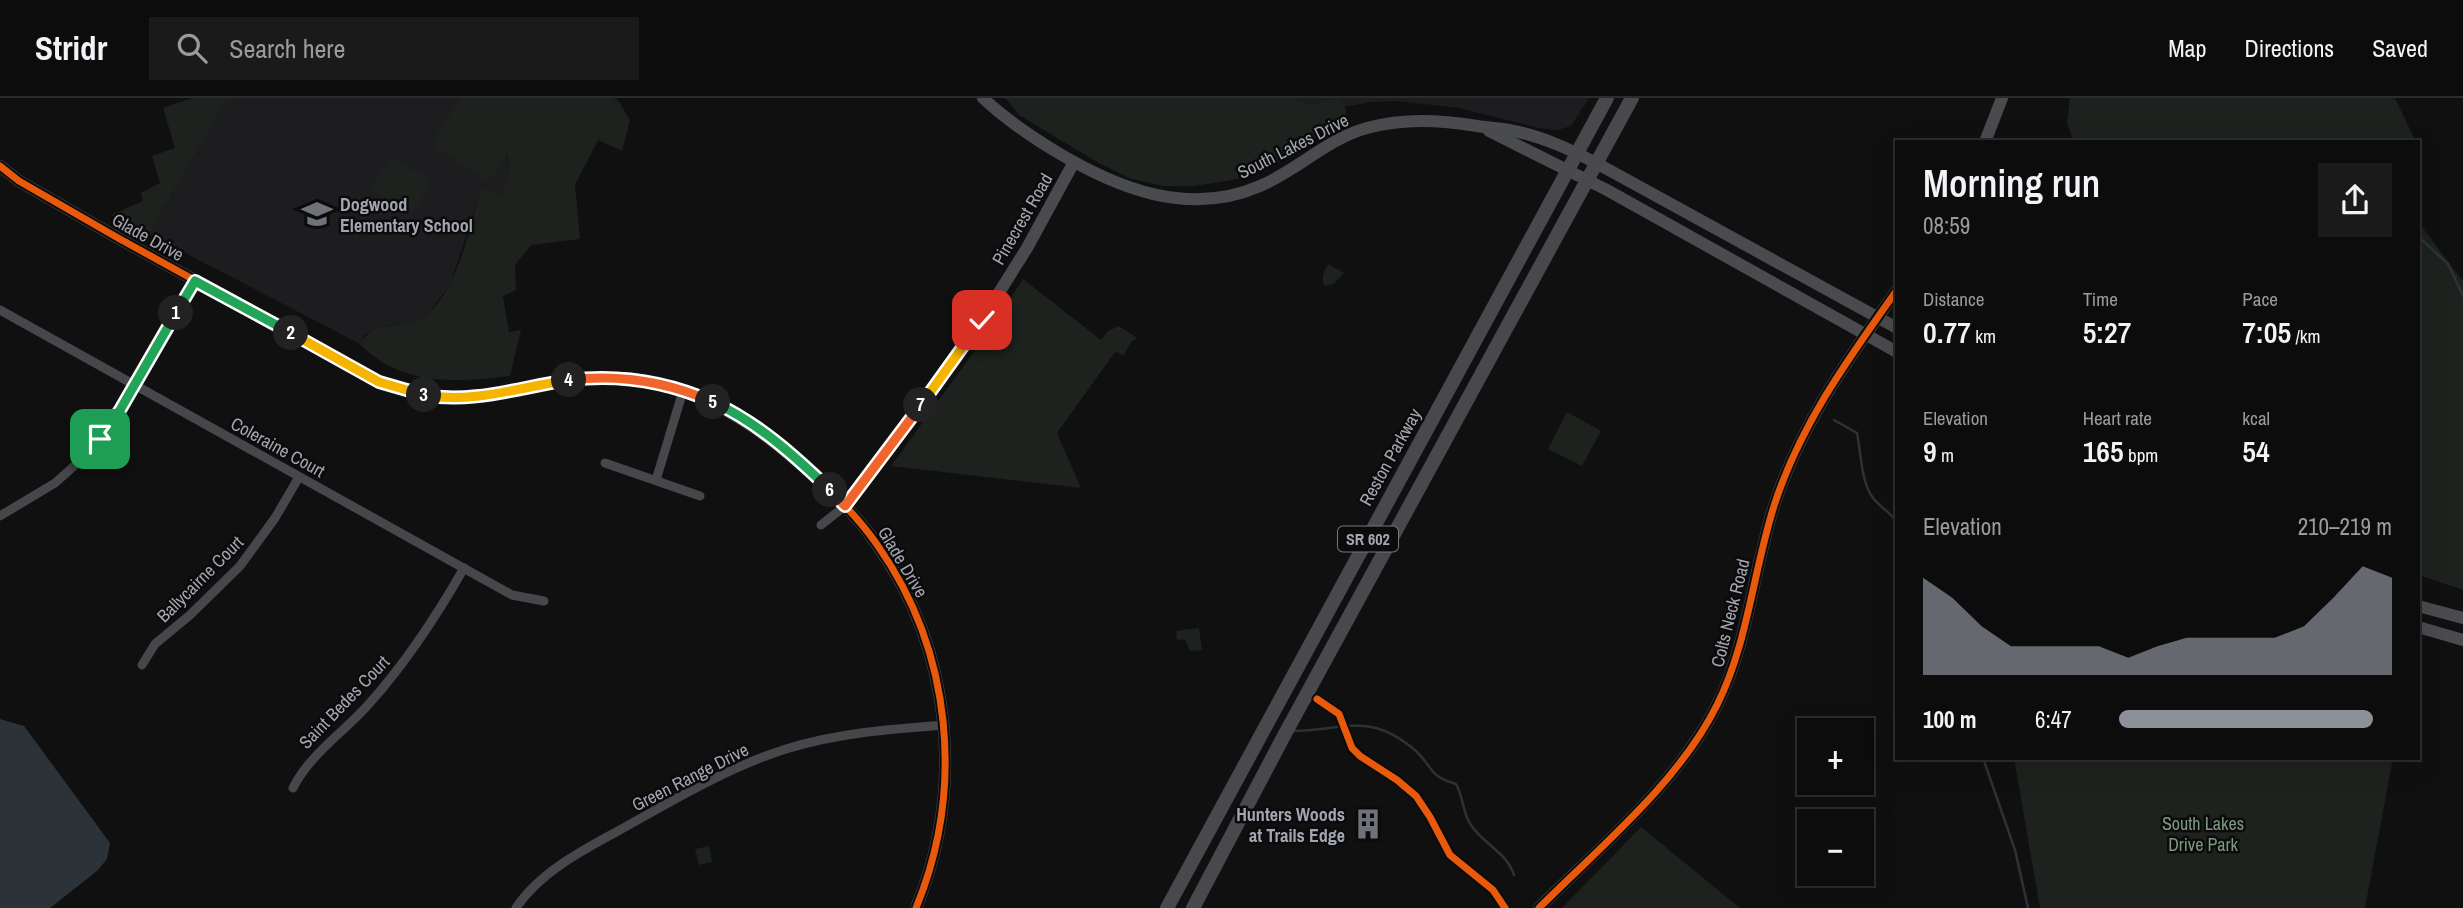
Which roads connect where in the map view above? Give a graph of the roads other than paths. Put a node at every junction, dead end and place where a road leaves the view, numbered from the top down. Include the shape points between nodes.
1 (983, 98) edge
2 (1607, 98) edge
3 (1632, 98) edge
4 (2002, 98) edge
5 (1479, 127) junction
6 (1985, 140) edge
7 (1577, 153) junction
8 (1074, 162) junction
9 (1598, 164) junction
10 (0, 166) edge
11 (1568, 170) junction
12 (1589, 180) junction
13 (195, 281) junction
14 (1895, 293) edge
15 (0, 310) edge
16 (1877, 317) junction
17 (1895, 327) edge
18 (1866, 333) junction
19 (1895, 351) edge
20 (134, 385) junction
21 (683, 391) junction
22 (605, 463) dead end
23 (299, 477) junction
24 (656, 480) junction
25 (700, 496) dead end
26 (845, 506) junction
27 (0, 516) edge
28 (821, 525) dead end
29 (464, 568) junction
30 (544, 601) dead end
31 (2420, 607) edge
32 (2463, 618) edge
33 (2420, 627) edge
34 (2463, 640) edge
35 (142, 665) dead end
36 (945, 724) junction
37 (293, 788) dead end
38 (516, 908) edge
39 (916, 908) edge
40 (1167, 908) edge
41 (1193, 908) edge
42 (1539, 908) edge

1 - 8 street, South Lakes Drive via 1018,128
2 - 7 main road, Reston Parkway / SR 602
3 - 9 main road, SR 602
4 - 6 street
5 - 7 street, South Lakes Drive via 1528,134
5 - 8 street, South Lakes Drive via 1430,121 1366,129 1333,142 1260,186 1205,199 1143,193
5 - 11 street, South Lakes Drive
7 - 9 street, South Lakes Drive
7 - 11 main road, Reston Parkway / SR 602
8 - 26 street, Pinecrest Road via 990,307
9 - 12 main road, SR 602
9 - 16 street, South Lakes Drive
10 - 13 street, Glade Drive via 49,199
11 - 12 street, South Lakes Drive
11 - 40 main road, Reston Parkway / SR 602
12 - 18 street, South Lakes Drive
12 - 41 main road, SR 602
13 - 20 street
13 - 21 street, Glade Drive via 373,378 417,394 472,397 603,378
14 - 16 street, Colts Neck Road
15 - 20 street, Coleraine Court
16 - 17 street, South Lakes Drive
16 - 18 street, Colts Neck Road
18 - 19 street, South Lakes Drive
18 - 42 street, Colts Neck Road via 1817,407 1788,468 1764,541 1738,652 1709,720 1670,775
20 - 23 street, Coleraine Court
20 - 27 street via 113,422 82,459 55,483
21 - 24 street
21 - 26 street, Glade Drive via 752,424
22 - 24 street
23 - 29 street, Coleraine Court
23 - 35 street, Ballycairne Court via 240,566 155,644
24 - 25 street
26 - 28 street, Pinecrest Road
26 - 36 street, Glade Drive via 890,563 912,605 932,659
29 - 30 street, Coleraine Court via 512,595
29 - 37 street, Saint Bedes Court via 389,681 307,763
31 - 32 street
33 - 34 street
36 - 38 street, Green Range Drive via 830,738 721,775 554,870
36 - 39 street, Glade Drive via 942,818

